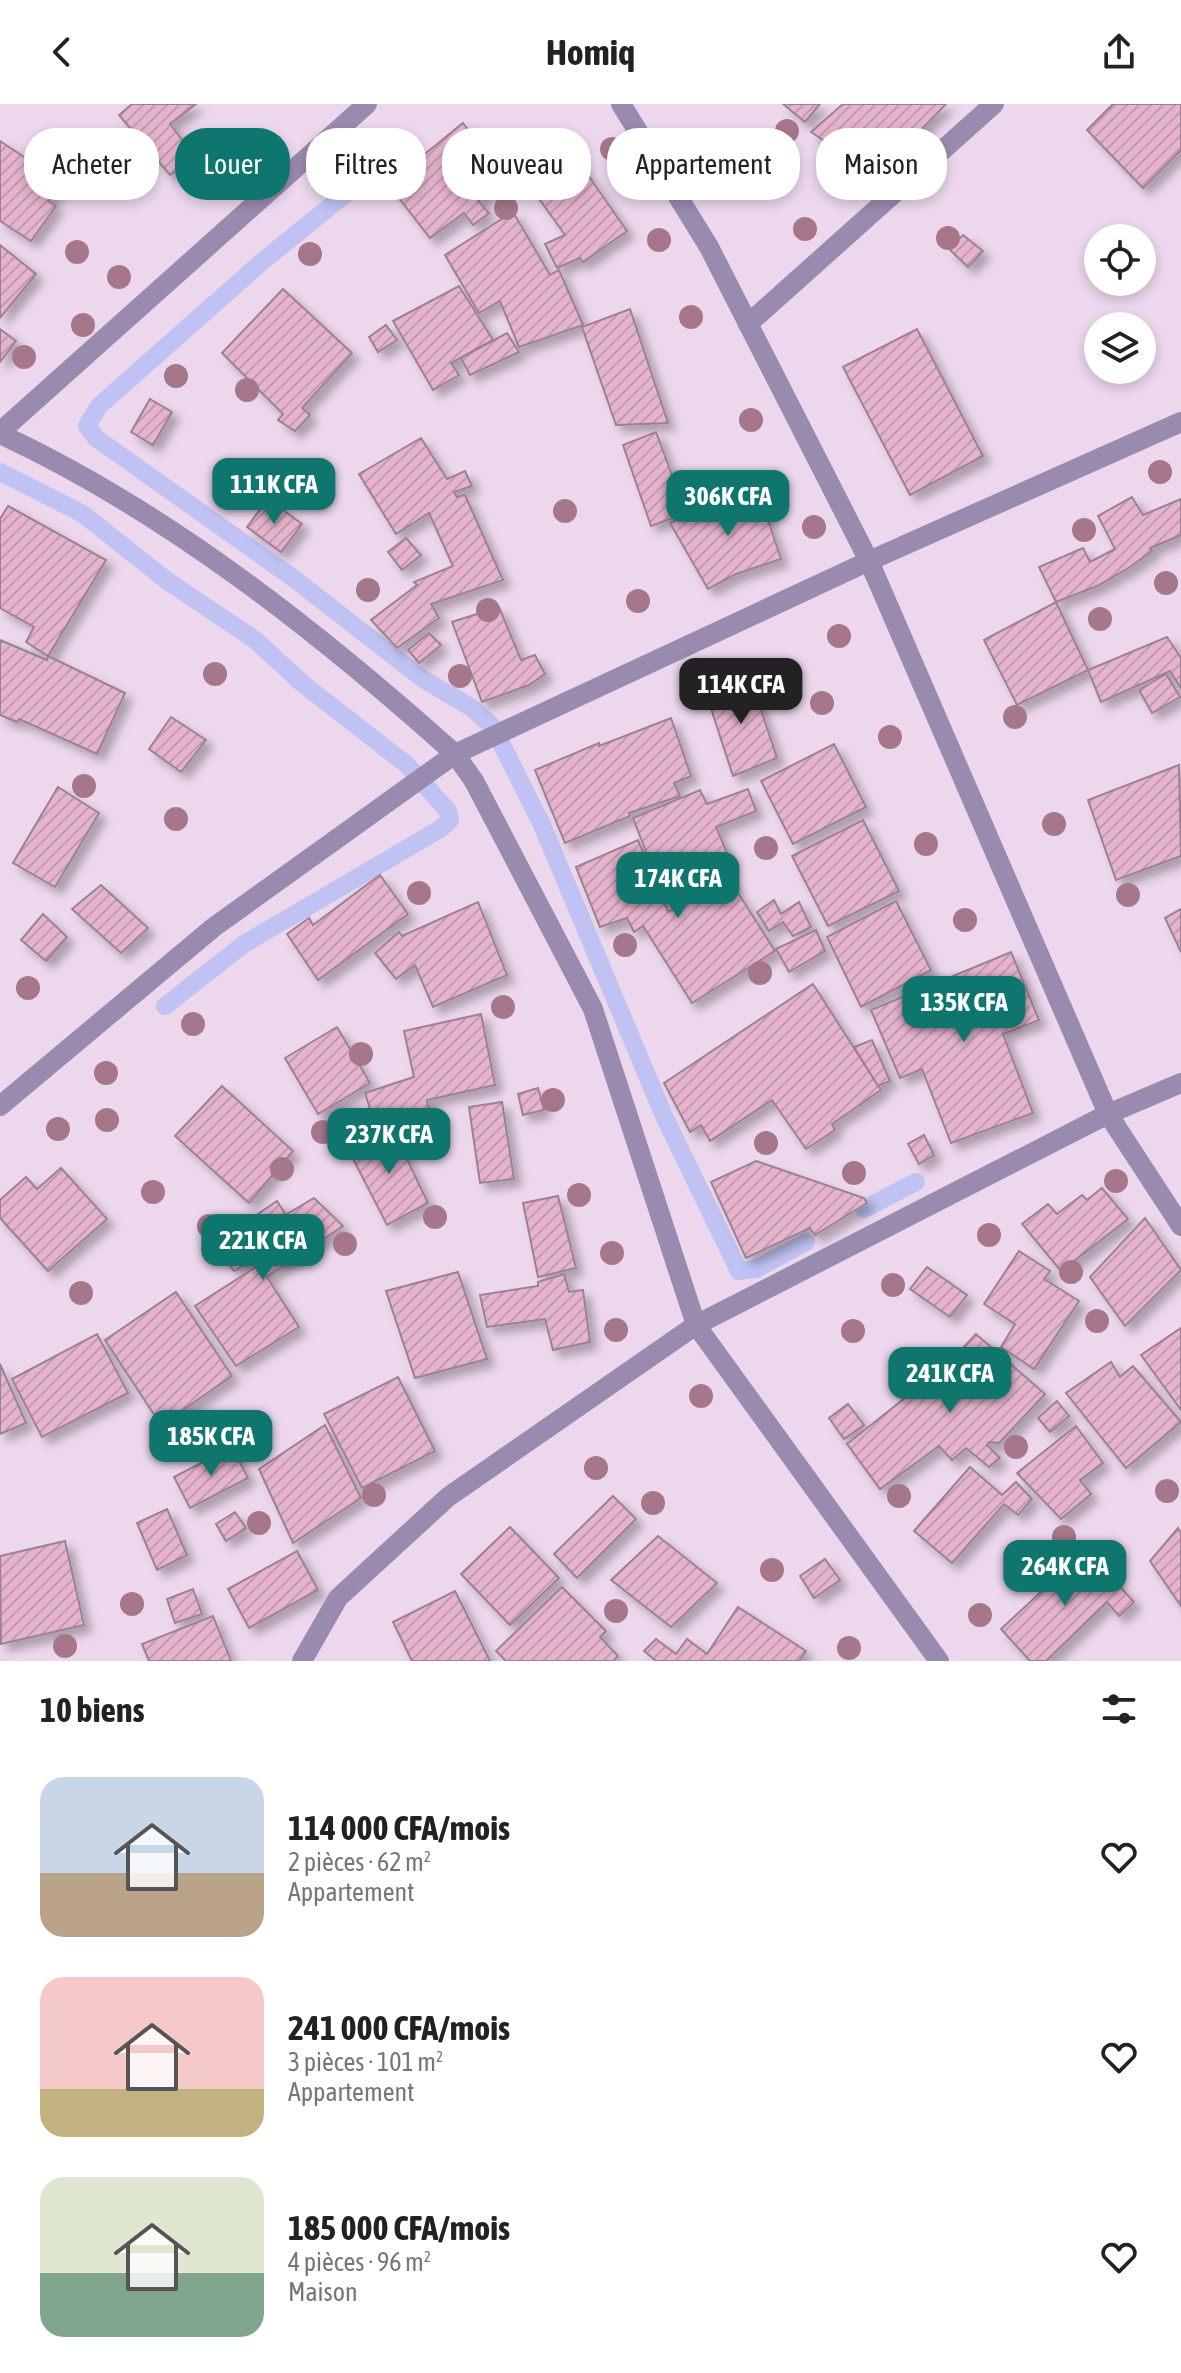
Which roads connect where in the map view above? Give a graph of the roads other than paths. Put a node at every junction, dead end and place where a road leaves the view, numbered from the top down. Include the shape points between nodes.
1 (367, 104) edge
2 (621, 104) edge
3 (994, 104) edge
4 (748, 324) junction
5 (1181, 422) edge
6 (0, 433) edge
7 (869, 561) junction
8 (455, 754) junction
9 (1181, 1083) edge
10 (0, 1106) edge
11 (1108, 1114) junction
12 (1181, 1226) edge
13 (696, 1325) junction
14 (302, 1661) edge
15 (939, 1661) edge

1 - 6 street
2 - 4 street via 709,247
3 - 4 street
4 - 7 street
5 - 7 street
6 - 8 street via 220,562
7 - 8 street
7 - 11 street
8 - 10 street via 214,927
8 - 13 street via 593,1009
9 - 11 street
11 - 12 street
11 - 13 street
13 - 14 street via 448,1497 338,1598
13 - 15 street

